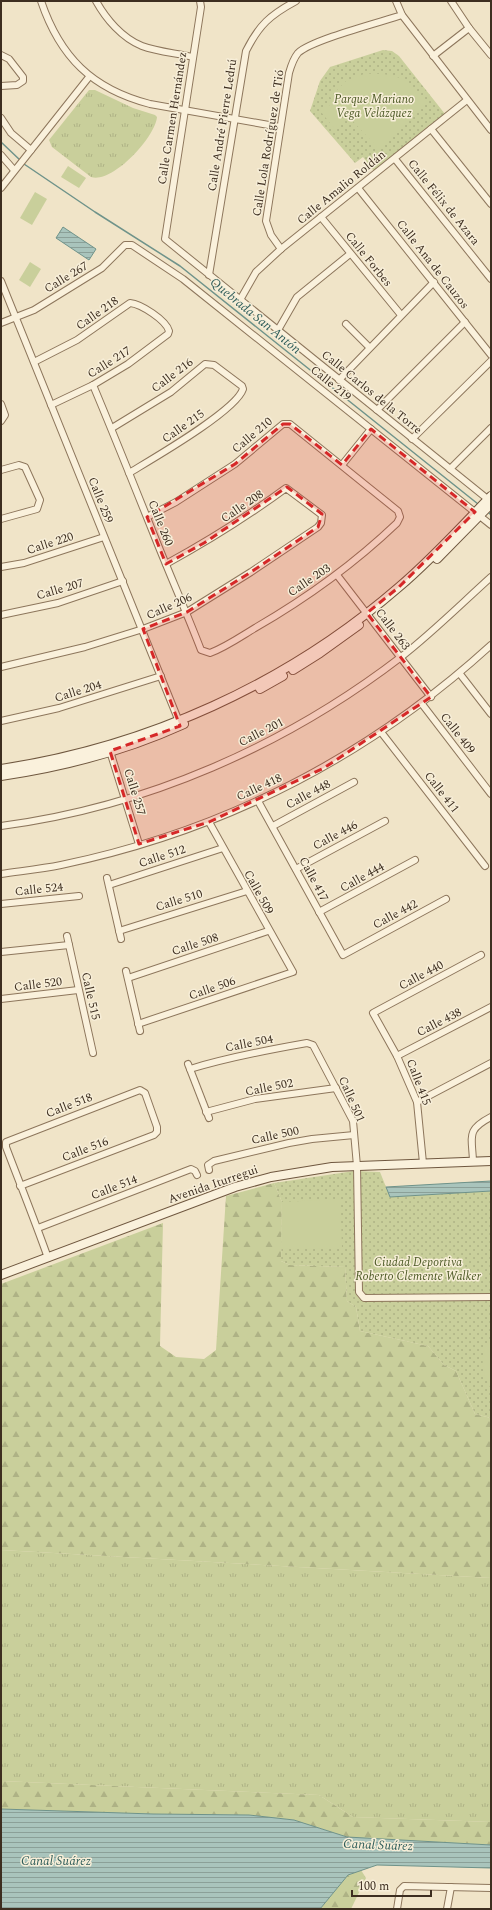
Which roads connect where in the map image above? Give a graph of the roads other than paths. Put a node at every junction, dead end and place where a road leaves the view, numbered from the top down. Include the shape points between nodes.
1 (41, 1) edge
2 (96, 1) edge
3 (200, 1) edge
4 (296, 1) edge
5 (396, 1) edge
6 (451, 1) edge
7 (402, 15) junction
8 (469, 28) junction
9 (1, 55) edge
10 (491, 55) edge
11 (432, 56) junction
12 (193, 57) junction
13 (89, 76) junction
14 (1, 86) edge
15 (467, 100) junction
16 (184, 110) junction
17 (1, 118) edge
18 (234, 118) junction
19 (280, 127) junction
20 (431, 129) junction
21 (491, 130) edge
22 (29, 153) junction
23 (1, 155) edge
24 (395, 158) junction
25 (16, 168) junction
26 (1, 188) edge
27 (358, 188) junction
28 (491, 204) edge
29 (321, 217) junction
30 (165, 239) joint
31 (136, 248) joint
32 (281, 249) junction
33 (350, 254) junction
34 (209, 275) junction
35 (491, 279) edge
36 (1, 281) edge
37 (434, 282) junction
38 (240, 300) junction
39 (401, 315) junction
40 (16, 317) junction
41 (465, 322) junction
42 (1, 323) edge
43 (346, 324) dead end
44 (168, 328) joint
45 (278, 330) junction
46 (369, 347) junction
47 (491, 355) edge
48 (491, 361) edge
49 (34, 362) junction
50 (339, 380) junction
51 (93, 385) junction
52 (243, 390) joint
53 (1, 404) edge
54 (51, 405) junction
55 (377, 410) junction
56 (2, 420) edge
57 (112, 428) junction
58 (491, 428) edge
59 (371, 429) junction
60 (412, 439) junction
61 (342, 465) junction
62 (450, 469) junction
63 (1, 470) edge
64 (129, 472) junction
65 (490, 500) edge
66 (477, 514) junction
67 (147, 517) junction
68 (400, 517) joint
69 (1, 518) edge
70 (322, 519) joint
71 (491, 525) edge
72 (104, 537) junction
73 (166, 564) junction
74 (1, 567) edge
75 (337, 575) junction
76 (491, 577) edge
77 (123, 581) junction
78 (187, 612) junction
79 (1, 615) edge
80 (368, 615) junction
81 (143, 629) junction
82 (491, 645) edge
83 (221, 649) joint
84 (400, 658) junction
85 (1, 667) edge
86 (460, 674) junction
87 (161, 676) junction
88 (431, 697) junction
89 (422, 704) junction
90 (491, 714) edge
91 (1, 721) edge
92 (179, 723) junction
93 (381, 732) junction
94 (110, 749) junction
95 (1, 769) edge
96 (1, 776) edge
97 (354, 782) dead end
98 (491, 794) edge
99 (125, 799) junction
100 (258, 801) junction
101 (385, 821) dead end
102 (208, 822) junction
103 (1, 826) edge
104 (273, 826) junction
105 (139, 844) junction
106 (223, 848) junction
107 (415, 860) dead end
108 (485, 866) dead end
109 (296, 869) junction
110 (1, 874) edge
111 (107, 878) dead end
112 (109, 885) junction
113 (247, 891) junction
114 (79, 896) dead end
115 (446, 899) dead end
116 (1, 904) edge
117 (319, 912) junction
118 (119, 931) junction
119 (268, 931) junction
120 (67, 936) dead end
121 (121, 939) dead end
122 (68, 945) junction
123 (355, 948) joint
124 (1, 952) edge
125 (480, 955) dead end
126 (126, 971) dead end
127 (293, 972) joint
128 (128, 978) junction
129 (78, 990) junction
130 (1, 999) edge
131 (491, 1007) edge
132 (374, 1015) joint
133 (138, 1024) junction
134 (140, 1031) dead end
135 (313, 1045) joint
136 (93, 1053) dead end
137 (397, 1056) junction
138 (491, 1063) edge
139 (336, 1088) junction
140 (417, 1102) junction
141 (207, 1115) joint
142 (491, 1117) edge
143 (157, 1132) joint
144 (354, 1135) junction
145 (473, 1161) junction
146 (491, 1161) edge
147 (423, 1163) junction
148 (357, 1166) junction
149 (209, 1170) dead end
150 (197, 1175) dead end
151 (20, 1186) junction
152 (38, 1228) junction
153 (48, 1258) junction
154 (1, 1275) edge
155 (491, 1296) edge
156 (451, 1887) junction
157 (491, 1888) edge
158 (397, 1909) edge
159 (447, 1909) edge

1 - 13 street via 49,26 63,48
2 - 12 street via 102,12 122,34 141,46
3 - 12 street, Calle Carmen Hernández
4 - 18 street, Calle André Pierre Ledrú via 267,18 246,51
5 - 7 street
6 - 8 street
7 - 11 street
7 - 19 street, Calle Lola Rodríguez de Tió via 318,42 298,53 289,73
8 - 10 street
8 - 11 street
9 - 14 street via 9,59 23,77 23,81 17,85
11 - 15 street
12 - 16 street, Calle Carmen Hernández
13 - 16 street via 131,99
13 - 22 street
15 - 20 street, Calle Amalio Roldán
15 - 21 street
16 - 18 street
16 - 30 street, Calle Carmen Hernández
17 - 22 street
18 - 19 street
18 - 34 street, Calle André Pierre Ledrú
19 - 32 street, Calle Lola Rodríguez de Tió via 266,221 271,235
20 - 24 street, Calle Amalio Roldán
20 - 28 street
22 - 25 street
23 - 25 street
24 - 27 street, Calle Amalio Roldán
24 - 35 street, Calle Félix de Azara
25 - 26 street
27 - 29 street, Calle Amalio Roldán
27 - 37 street, Calle Ana de Cauzos
29 - 32 street, Calle Amalio Roldán
29 - 33 street, Calle Forbes
30 - 34 street, Calle Carlos de la Torre
31 - 40 street, Calle 267 via 125,246 102,268 34,310
31 - 59 street, Calle 219 via 183,279
32 - 38 street, Calle Amalio Roldán via 256,272
33 - 39 street, Calle Forbes
33 - 45 street via 297,297
34 - 38 street, Calle Carlos de la Torre
36 - 40 street, Calle 259
37 - 39 street
37 - 41 street, Calle Ana de Cauzos
38 - 45 street, Calle Carlos de la Torre
39 - 46 street
40 - 42 street, Calle 267
40 - 49 street, Calle 259
41 - 47 street, Calle Ana de Cauzos
41 - 55 street
43 - 46 street
44 - 49 street, Calle 218 via 165,322 130,303 77,340
44 - 51 street, Calle 217 via 168,334 128,364
45 - 50 street, Calle Carlos de la Torre
46 - 50 street
48 - 60 street
49 - 54 street, Calle 259
50 - 55 street, Calle Carlos de la Torre
51 - 54 street, Calle 217
51 - 57 street, Calle 260
52 - 57 street, Calle 216 via 242,386 214,364 205,364 171,392
52 - 64 street, Calle 215 via 239,397 206,424
53 - 56 street via 5,415
54 - 72 street, Calle 259
55 - 60 street, Calle Carlos de la Torre
57 - 64 street, Calle 260
58 - 62 street
59 - 61 street
59 - 66 street, Calle 219
60 - 62 street, Calle Carlos de la Torre
61 - 67 street, Calle 210 via 290,424 283,424 235,464 176,502
61 - 68 street, Calle 210 via 398,511
62 - 65 street, Calle Carlos de la Torre
63 - 69 street via 22,466 27,470 40,500 37,509
64 - 67 street, Calle 260
65 - 66 street
66 - 71 street, Calle 219
66 - 80 street via 409,585
67 - 73 street, Calle 260
68 - 75 street, Calle 203 via 369,549
70 - 73 street, Calle 208 via 320,513 286,488 210,540
70 - 78 street, Calle 206 via 318,527
72 - 74 street, Calle 220 via 24,563
72 - 77 street, Calle 259
73 - 78 street, Calle 260
75 - 80 street, Calle 263
75 - 83 street, Calle 203 via 272,619
76 - 84 street, Calle 201
77 - 79 street, Calle 207 via 58,602
77 - 81 street, Calle 259
78 - 81 street, Calle 206
78 - 83 street, Calle 260 via 201,650 210,653
80 - 84 street, Calle 263
80 - 92 street via 320,653 273,682 236,701
81 - 85 street, Calle 206 via 85,647
81 - 87 street, Calle 259
82 - 86 street, Calle 418
84 - 88 street, Calle 263
84 - 99 street, Calle 201 via 328,707 258,746 189,777
86 - 88 street, Calle 418
86 - 90 street
87 - 91 street, Calle 204 via 59,708
87 - 92 street, Calle 259
88 - 89 street, Calle 418
89 - 93 street, Calle 418
89 - 98 street, Calle 409
92 - 94 street
93 - 100 street, Calle 418 via 324,768
93 - 108 street, Calle 411
94 - 95 street
94 - 96 street via 59,765
94 - 99 street, Calle 257
97 - 104 street, Calle 448
99 - 103 street, Calle 201 via 30,822
99 - 105 street, Calle 257
100 - 102 street, Calle 418
100 - 104 street, Calle 417
101 - 109 street, Calle 446
102 - 105 street, Calle 418
102 - 106 street, Calle 509
104 - 109 street, Calle 417
105 - 110 street, Calle 418 via 60,865
106 - 112 street, Calle 512
106 - 113 street, Calle 509
107 - 117 street, Calle 444
109 - 117 street, Calle 417
111 - 112 street
112 - 118 street
113 - 118 street, Calle 510
113 - 119 street, Calle 509
114 - 116 street, Calle 524
115 - 123 street, Calle 442
117 - 123 street, Calle 417 via 343,955
118 - 121 street
119 - 127 street, Calle 509
119 - 128 street, Calle 508
120 - 122 street, Calle 515
122 - 124 street
122 - 129 street, Calle 515
125 - 132 street, Calle 440 via 373,1013
126 - 128 street
127 - 133 street, Calle 506
128 - 133 street
129 - 130 street, Calle 520
129 - 136 street, Calle 515
131 - 137 street, Calle 438
132 - 137 street, Calle 415
133 - 134 street
135 - 139 street, Calle 501
135 - 141 street, Calle 504 via 263,1050 189,1066
137 - 140 street, Calle 415
138 - 140 street
139 - 141 street, Calle 502 via 255,1100
139 - 144 street, Calle 501 via 352,1122
140 - 147 street, Calle 415
142 - 145 street via 474,1129
143 - 151 street, Calle 516
143 - 151 street, Calle 518 via 158,1127 145,1093 140,1090 6,1142
144 - 148 street, Calle 501
144 - 149 street, Calle 500 via 312,1138 270,1147 214,1161 208,1165
145 - 146 street, Avenida Iturregui
145 - 147 street, Avenida Iturregui
147 - 148 street, Avenida Iturregui
148 - 153 street, Avenida Iturregui via 306,1170 235,1187
148 - 155 street, Calle 501 via 359,1292 364,1298
150 - 152 street, Calle 514 via 191,1169
151 - 152 street
152 - 153 street
153 - 154 street, Avenida Iturregui
156 - 157 street
156 - 158 street via 404,1886 400,1890
156 - 159 street

